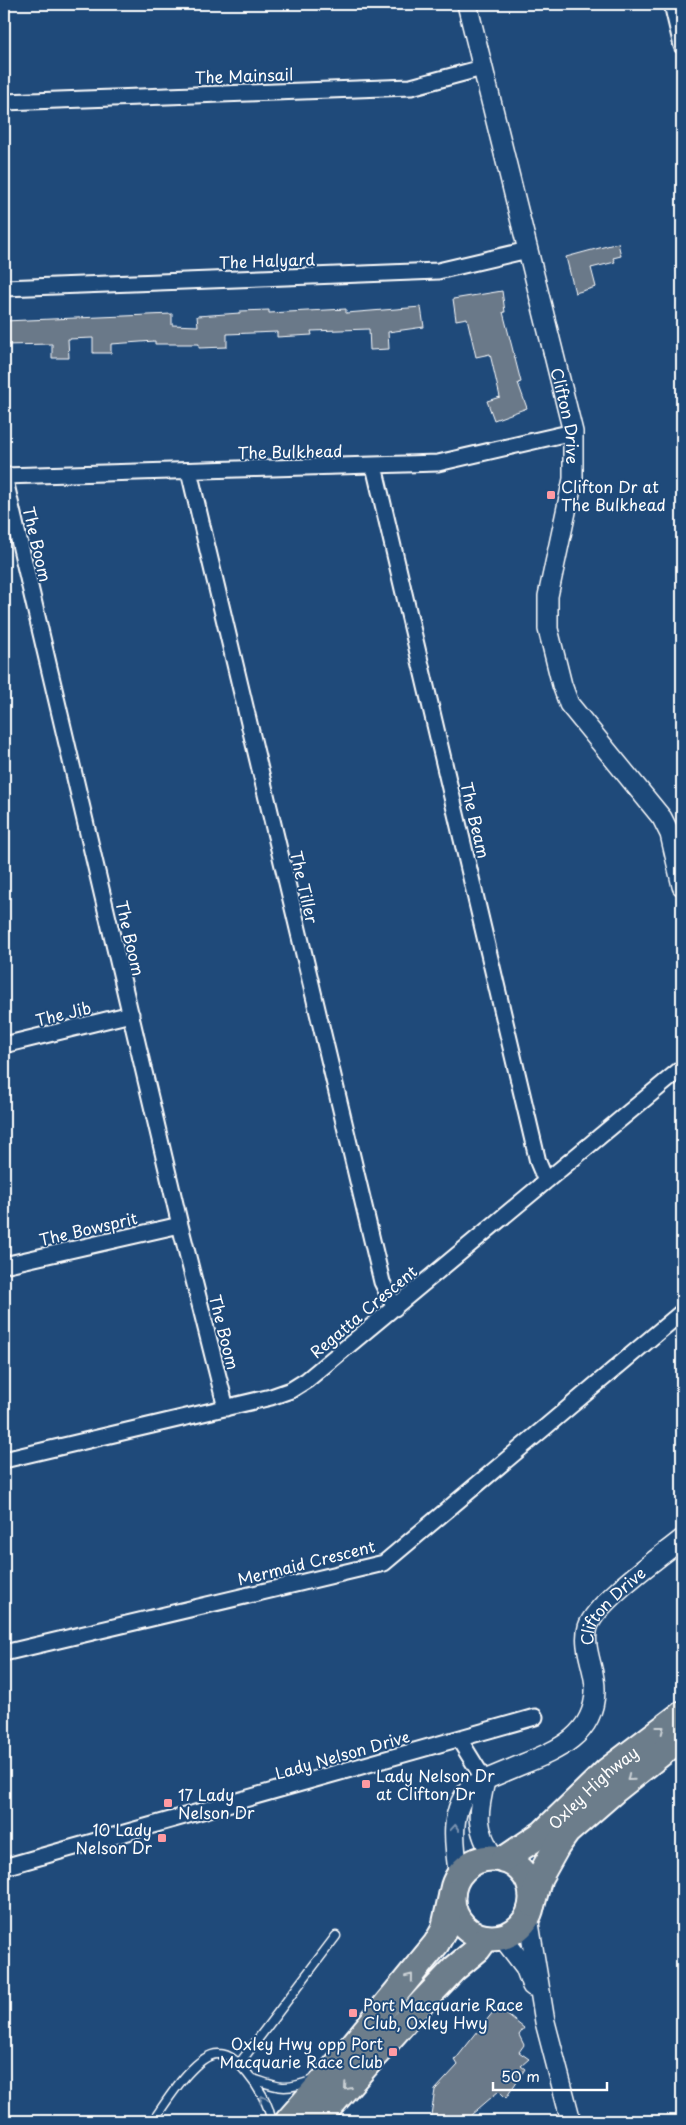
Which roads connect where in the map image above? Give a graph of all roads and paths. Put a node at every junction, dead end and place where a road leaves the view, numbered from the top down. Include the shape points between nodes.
1 (467, 4) edge
2 (677, 13) edge
3 (682, 46) edge
4 (482, 68) junction
5 (4, 102) edge
6 (528, 250) junction
7 (4, 288) edge
8 (573, 432) junction
9 (374, 466) junction
10 (189, 471) junction
11 (4, 476) edge
12 (682, 886) edge
13 (131, 1014) junction
14 (4, 1045) edge
15 (682, 1068) edge
16 (546, 1181) junction
17 (180, 1225) junction
18 (4, 1265) edge
19 (395, 1308) junction
20 (682, 1312) edge
21 (226, 1408) junction
22 (4, 1460) edge
23 (682, 1539) edge
24 (4, 1652) edge
25 (682, 1714) edge
26 (535, 1717) dead end
27 (682, 1737) edge
28 (459, 1739) junction
29 (485, 1781) junction
30 (498, 1859) junction
31 (4, 1867) edge
32 (455, 1885) junction
33 (530, 1910) junction
34 (336, 1936) dead end
35 (494, 1937) junction
36 (545, 2022) junction
37 (240, 2064) junction
38 (330, 2073) junction
39 (251, 2078) junction
40 (153, 2121) edge
41 (271, 2121) edge
42 (288, 2121) edge
43 (317, 2121) edge
44 (571, 2121) edge

1 - 4 street, Clifton Drive
2 - 3 street
4 - 5 street, The Mainsail via 411,87
4 - 6 street, Clifton Drive
6 - 7 street, The Halyard via 438,271
6 - 8 street, Clifton Drive
8 - 9 street, The Bulkhead via 438,463
8 - 12 street, Clifton Drive via 573,479 548,596 548,629 569,704 662,818 670,834
9 - 10 street, The Bulkhead
9 - 16 street, The Beam via 538,1162
10 - 11 street, The Bulkhead
10 - 19 street, The Tiller via 382,1282
11 - 13 street, The Boom
13 - 14 street, The Jib
13 - 17 street, The Boom
15 - 16 street, Regatta Crescent
16 - 19 street, Regatta Crescent
17 - 18 street, The Bowsprit
17 - 21 street, The Boom
19 - 21 street, Regatta Crescent via 291,1390
20 - 24 street, Mermaid Crescent via 384,1563
21 - 22 street, Regatta Crescent
23 - 29 street, Clifton Drive via 614,1595 588,1626 587,1648 595,1692 586,1722 577,1735 554,1752
30 -> 25 main road, Oxley Highway via 543,1833 607,1771
26 - 28 street, Lady Nelson Drive
27 -> 33 main road, Oxley Highway via 567,1832 542,1871
28 - 29 street
28 - 31 street, Lady Nelson Drive
29 - 30 street via 478,1821 483,1840
32 -> 29 street, Clifton Drive via 454,1829 459,1803 474,1785
30 - 32 main road via 474,1863
30 - 33 main road via 518,1868 528,1881 532,1892
32 - 35 main road via 453,1906 457,1918 474,1934
38 -> 32 main road via 436,1944 444,1930
33 - 35 main road via 521,1926 513,1932
33 - 36 street
34 - 37 lane
35 - 36 street via 525,1967
35 -> 43 main road via 454,1969
36 - 44 street
37 - 39 lane
37 - 40 lane via 228,2056 210,2055 192,2069
38 - 39 lane via 297,2086 277,2088
38 - 42 main road
41 -> 39 lane via 266,2102

